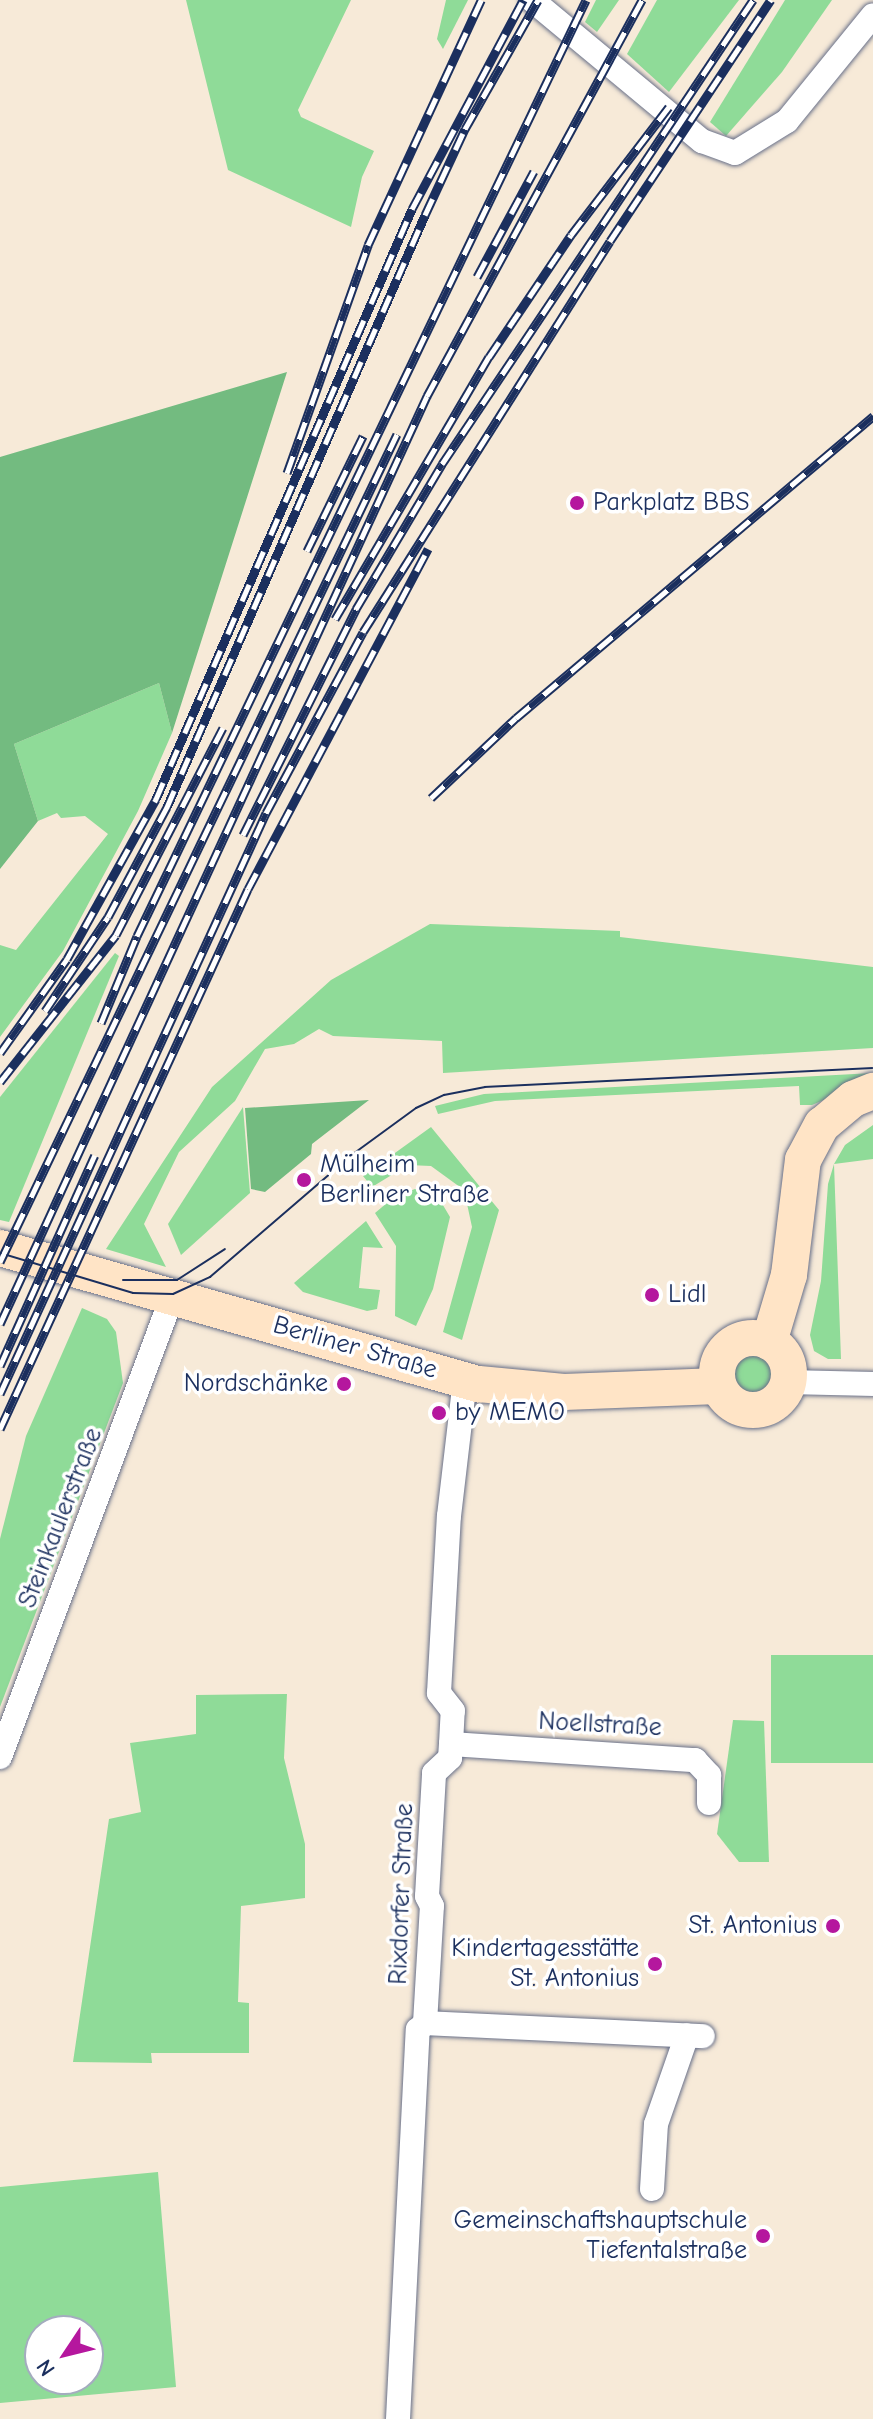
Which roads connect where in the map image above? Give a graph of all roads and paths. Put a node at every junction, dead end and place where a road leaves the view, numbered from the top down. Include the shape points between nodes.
1 (532, 0) edge
2 (873, 15) edge
3 (873, 1091) edge
4 (0, 1248) edge
5 (172, 1297) junction
6 (769, 1342) junction
7 (465, 1380) junction
8 (788, 1382) junction
9 (873, 1384) edge
10 (718, 1386) junction
11 (451, 1744) junction
12 (0, 1757) edge
13 (709, 1803) dead end
14 (425, 2023) junction
15 (652, 2189) dead end
16 (398, 2419) edge

1 - 2 street via 702,141 735,153 787,121
3 - 6 main road via 837,1110 806,1151 798,1179 789,1275
4 - 5 main road, Berliner Straße
5 - 7 main road, Berliner Straße
5 - 12 street, Steinkaulerstraße
6 - 8 main road via 786,1359
6 - 10 main road via 748,1338 729,1346 717,1365
7 - 10 main road, Berliner Straße via 564,1392
7 - 11 street via 449,1516 439,1693 453,1711
8 - 9 street
8 - 10 main road via 772,1405 752,1410 735,1406
11 - 13 street, Noellstraße via 695,1760 709,1775
11 - 14 street, Rixdorfer Straße via 450,1758 434,1773
14 - 15 street via 695,2036 656,2124
14 - 16 street, Rixdorfer Straße via 418,2030

